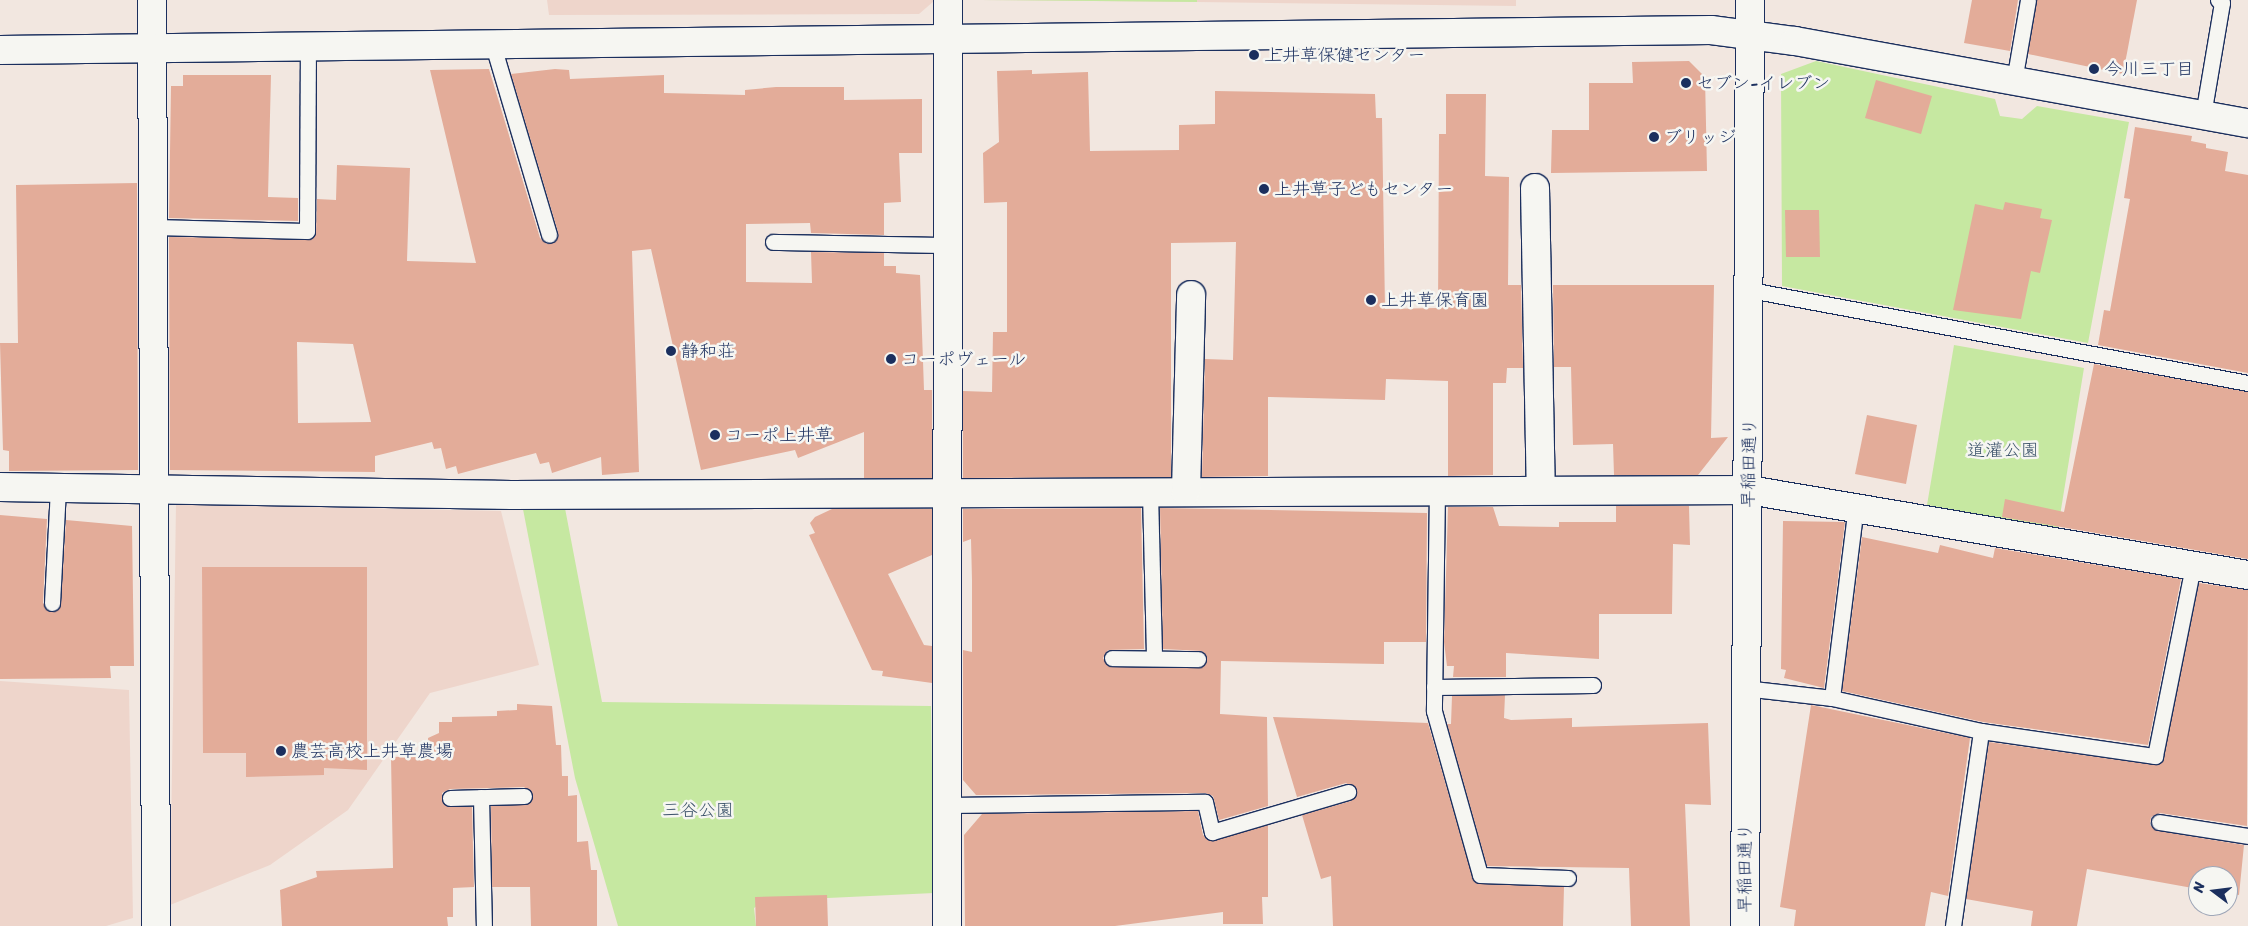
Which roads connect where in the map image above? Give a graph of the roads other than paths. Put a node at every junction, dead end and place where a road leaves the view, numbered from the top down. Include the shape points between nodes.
1 (152, 0) edge
2 (948, 0) edge
3 (1750, 0) edge
4 (2028, 0) edge
5 (2218, 0) edge
6 (1750, 33) junction
7 (949, 36) junction
8 (492, 42) junction
9 (308, 46) junction
10 (152, 49) junction
11 (0, 50) edge
12 (2014, 81) junction
13 (2203, 115) junction
14 (2248, 123) edge
15 (1535, 188) dead end
16 (153, 227) junction
17 (550, 235) dead end
18 (773, 242) dead end
19 (948, 245) junction
20 (1750, 290) junction
21 (1191, 295) dead end
22 (2248, 383) edge
23 (0, 487) edge
24 (58, 487) junction
25 (154, 487) junction
26 (1541, 488) junction
27 (1437, 489) junction
28 (1749, 490) junction
29 (946, 492) junction
30 (1150, 492) junction
31 (1186, 492) junction
32 (1856, 506) junction
33 (2193, 565) junction
34 (2248, 575) edge
35 (52, 603) dead end
36 (1112, 658) dead end
37 (1154, 658) junction
38 (1198, 659) dead end
39 (1593, 686) dead end
40 (1434, 687) junction
41 (1744, 688) junction
42 (1832, 698) junction
43 (1981, 731) junction
44 (1348, 792) dead end
45 (524, 796) dead end
46 (450, 798) dead end
47 (481, 798) junction
48 (948, 805) junction
49 (2159, 822) dead end
50 (2248, 836) edge
51 (1568, 878) dead end
52 (154, 925) edge
53 (484, 926) edge
54 (947, 926) edge
55 (1745, 926) edge
56 (1953, 926) edge

1 - 10 street
2 - 7 street
3 - 6 street, 早稲田通り
4 - 12 lane
5 - 13 lane via 2222,3
6 - 7 street
6 - 12 street
6 - 20 street, 早稲田通り
7 - 8 street
7 - 19 street
8 - 9 street
8 - 17 lane
9 - 10 street
9 - 16 lane via 307,230
10 - 11 street
10 - 16 street
12 - 13 street
13 - 14 street
15 - 26 street
16 - 25 street
18 - 19 lane
19 - 29 street
20 - 22 lane
20 - 28 street, 早稲田通り
21 - 31 street
23 - 24 street
24 - 25 street
24 - 35 lane
25 - 29 street via 512,495
25 - 52 street
26 - 27 street
26 - 28 street
27 - 31 street
27 - 40 lane
28 - 32 street
28 - 41 street, 早稲田通り
29 - 30 street
29 - 48 street
30 - 31 street
30 - 37 lane
32 - 33 street
32 - 42 lane
33 - 34 street
33 - 43 lane via 2155,756
36 - 37 lane
37 - 38 lane
39 - 40 lane
40 - 51 lane via 1434,711 1480,875
41 - 42 lane
41 - 55 street, 早稲田通り
42 - 43 lane
43 - 56 lane
44 - 48 lane via 1212,832 1205,802
45 - 47 lane
46 - 47 lane
47 - 53 lane
48 - 54 street
49 - 50 lane

